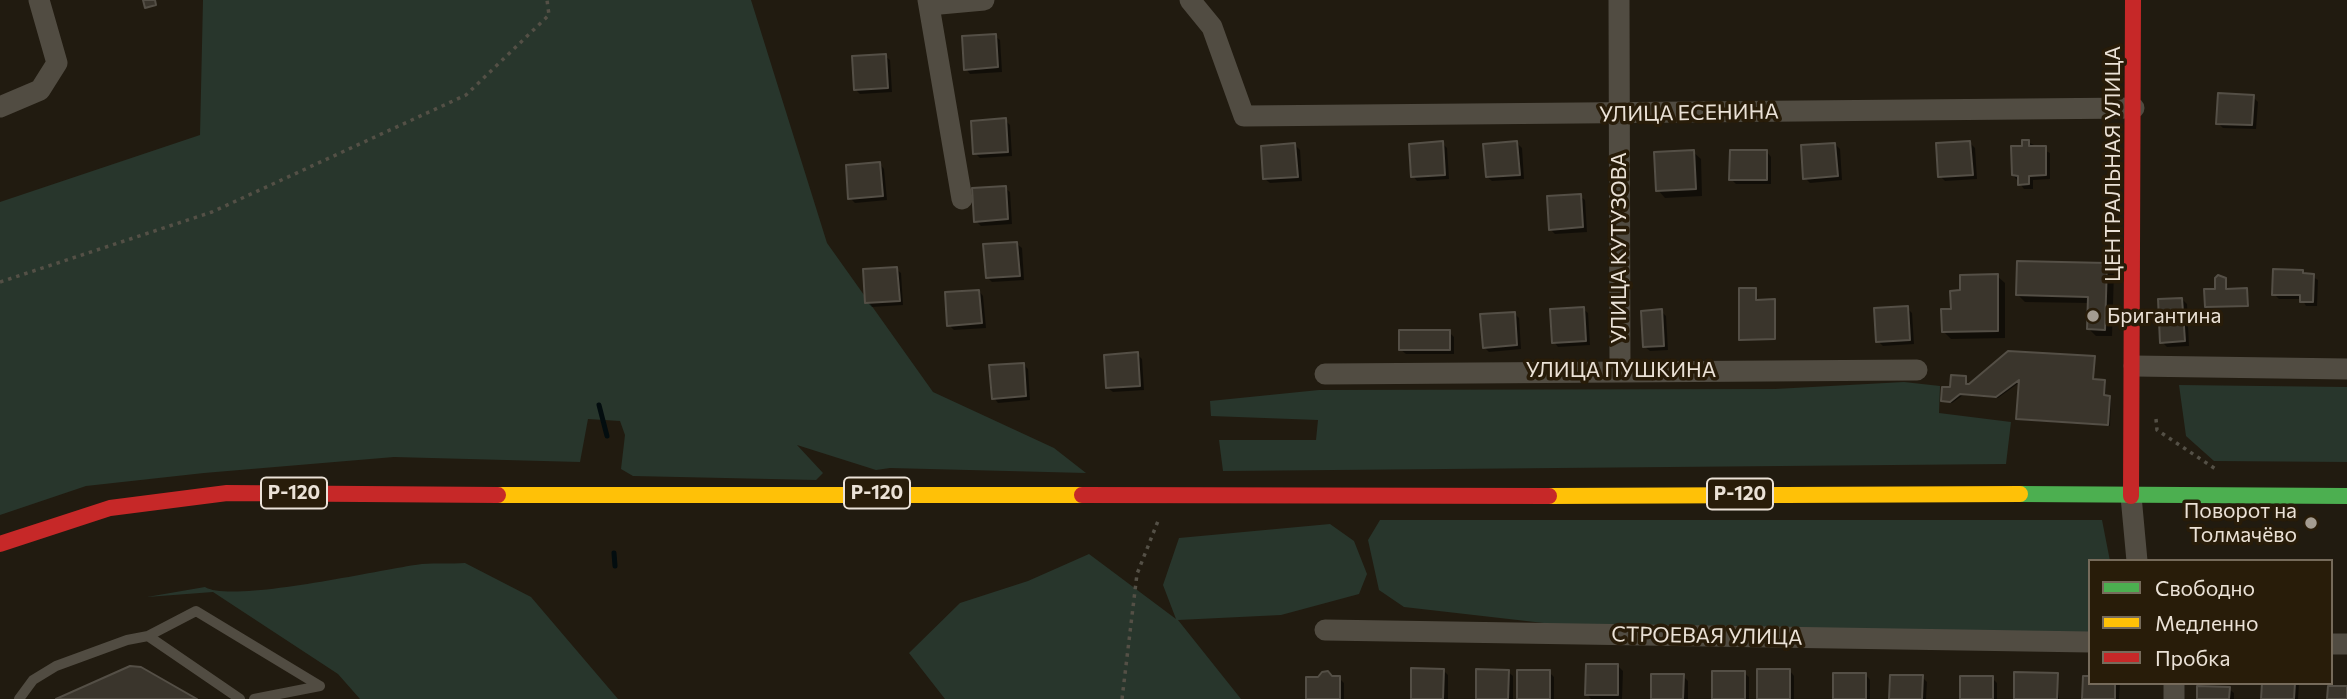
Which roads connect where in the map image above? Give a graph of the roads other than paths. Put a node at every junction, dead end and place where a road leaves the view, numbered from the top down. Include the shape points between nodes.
1 (39, 0) edge
2 (984, 0) edge
3 (1190, 0) edge
4 (1619, 0) edge
5 (2133, 0) edge
6 (929, 3) edge
7 (0, 107) edge
8 (2134, 108) junction
9 (1618, 113) junction
10 (962, 199) dead end
11 (2134, 366) junction
12 (2347, 369) edge
13 (1620, 370) junction
14 (1917, 370) dead end
15 (1325, 374) dead end
16 (2131, 496) junction
17 (2347, 496) edge
18 (0, 544) edge
19 (2137, 559) edge
20 (1325, 630) dead end
21 (148, 636) junction
22 (2088, 642) edge
23 (19, 699) edge
24 (240, 699) edge
25 (254, 699) edge

1 - 7 street via 57,63 40,90
2 - 6 street
3 - 9 street, УЛИЦА ЕСЕНИНА via 1212,27 1244,116
4 - 9 street, УЛИЦА КУТУЗОВА
5 - 8 main road, ЦЕНТРАЛЬНАЯ УЛИЦА
6 - 10 street
8 - 9 street, УЛИЦА ЕСЕНИНА
8 - 11 main road, ЦЕНТРАЛЬНАЯ УЛИЦА
9 - 13 street, УЛИЦА КУТУЗОВА
11 - 12 street
11 - 16 main road, ЦЕНТРАЛЬНАЯ УЛИЦА
13 - 14 street, УЛИЦА ПУШКИНА
13 - 15 street, УЛИЦА ПУШКИНА
16 - 17 main road, Р-120
16 - 18 main road, Р-120 via 227,493 110,508
16 - 19 street
20 - 22 street, СТРОЕВАЯ УЛИЦА
21 - 23 lane via 56,666 33,680
21 - 24 lane
21 - 25 lane via 196,611 320,686

